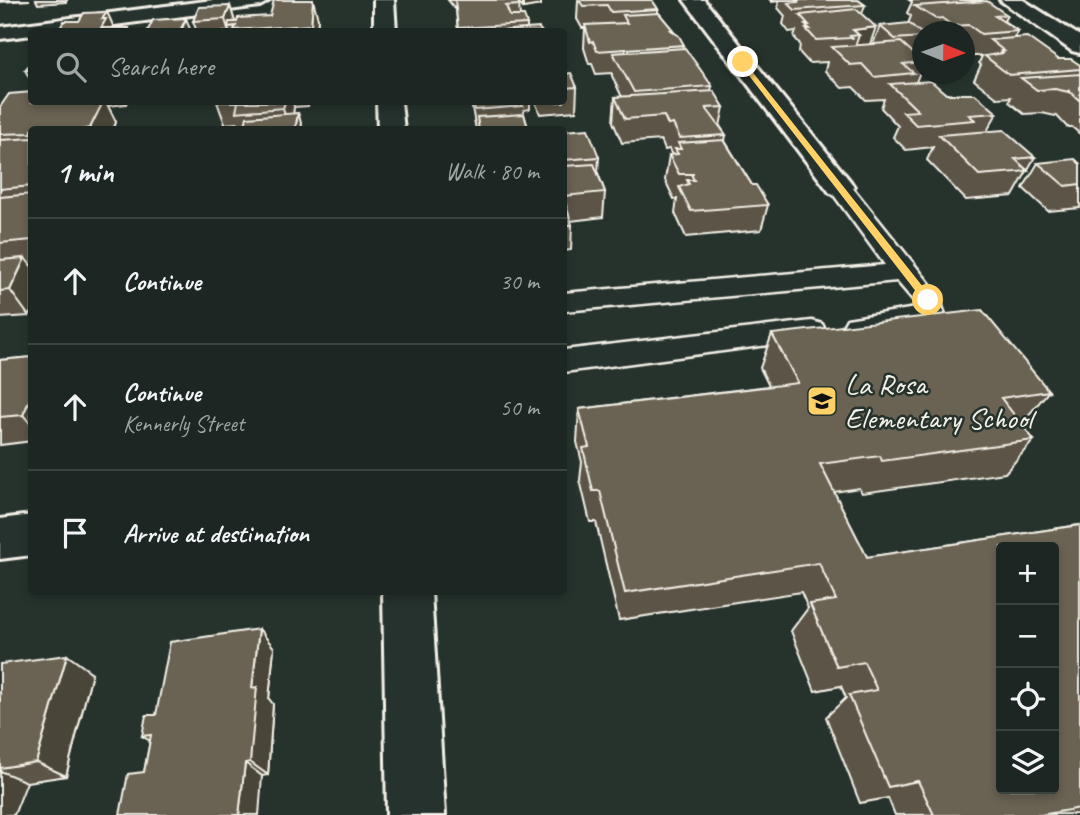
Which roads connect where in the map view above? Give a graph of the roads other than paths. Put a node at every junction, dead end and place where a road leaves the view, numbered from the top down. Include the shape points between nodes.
1 (260, 0) edge
2 (384, 0) edge
3 (694, 0) edge
4 (1010, 0) edge
5 (40, 28) edge
6 (386, 28) edge
7 (28, 29) edge
8 (8, 32) edge
9 (1080, 46) edge
10 (0, 52) edge
11 (389, 105) edge
12 (391, 126) edge
13 (840, 187) joint
14 (904, 272) junction
15 (567, 302) edge
16 (567, 361) edge
17 (28, 536) edge
18 (0, 539) edge
19 (407, 595) edge
20 (416, 815) edge

1 - 5 street
2 - 6 street
3 - 13 street
4 - 9 street
7 - 8 street
8 - 10 street
11 - 12 street
13 - 14 lane
14 - 15 lane
14 - 16 lane via 928,300 931,315
17 - 18 street
19 - 20 street

